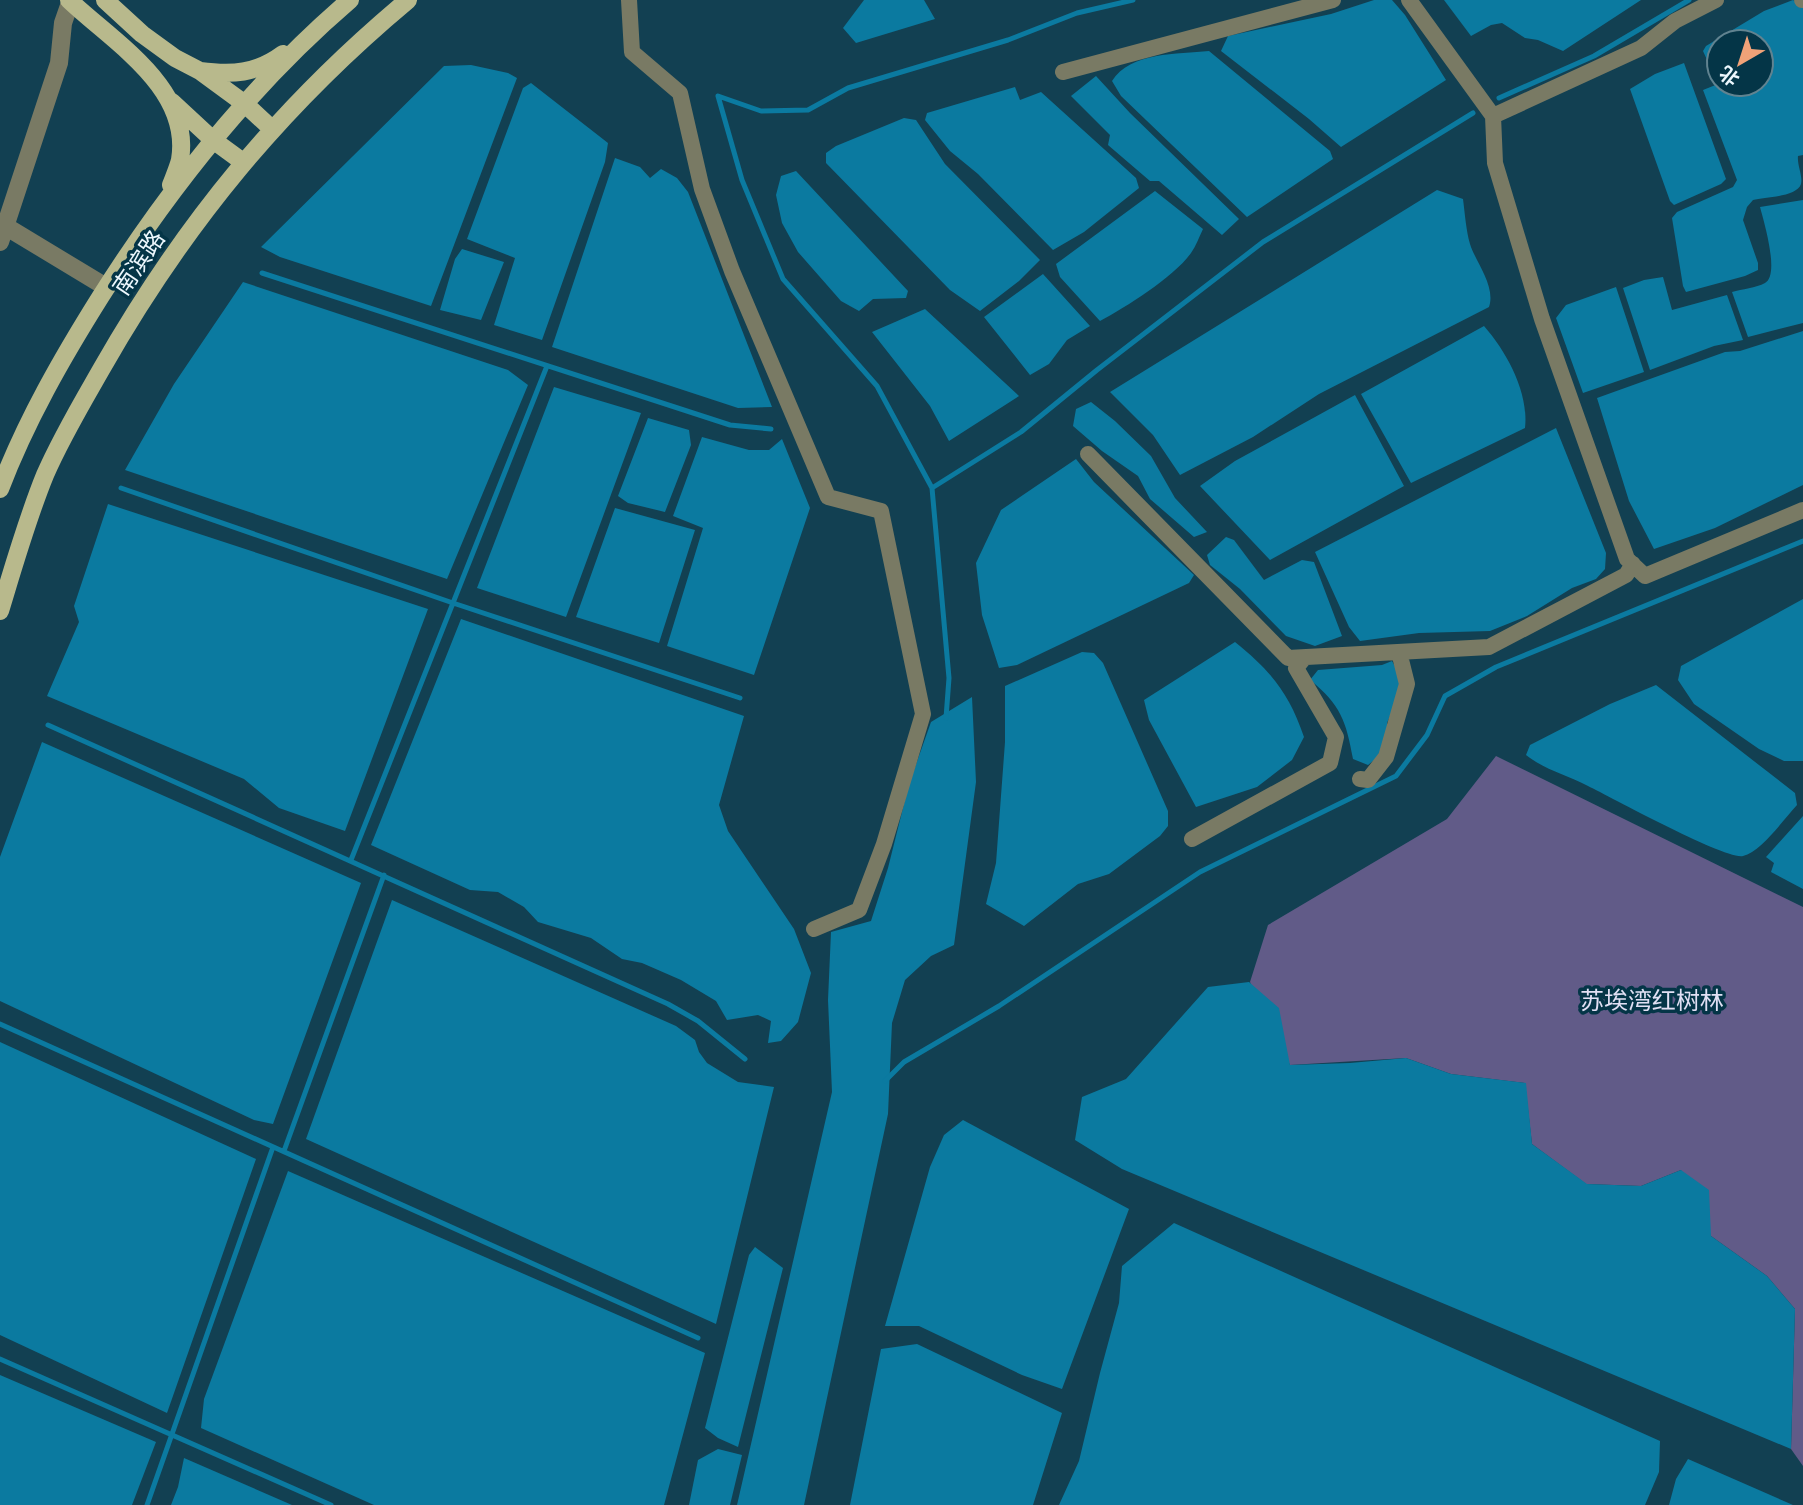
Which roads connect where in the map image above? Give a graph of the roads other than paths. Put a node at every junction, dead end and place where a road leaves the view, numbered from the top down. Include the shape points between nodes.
1 (70, 0) edge
2 (105, 0) edge
3 (350, 0) edge
4 (408, 0) edge
5 (629, 0) edge
6 (1333, 0) edge
7 (1409, 0) edge
8 (1716, 0) edge
9 (317, 30) junction
10 (200, 71) junction
11 (1063, 72) dead end
12 (169, 100) junction
13 (245, 104) junction
14 (1493, 117) junction
15 (272, 129) junction
16 (213, 140) junction
17 (243, 162) junction
18 (167, 197) junction
19 (2, 234) edge
20 (106, 287) junction
21 (1088, 454) dead end
22 (0, 489) edge
23 (1803, 510) edge
24 (1633, 564) junction
25 (0, 611) edge
26 (1399, 652) junction
27 (1304, 658) junction
28 (1360, 779) dead end
29 (1192, 839) dead end
30 (814, 929) dead end

1 - 12 main road via 139,63
1 - 19 street via 59,63
2 - 10 main road via 142,34
3 - 9 main road, 南滨路
4 - 15 main road, 南滨路 via 354,45
5 - 30 street via 632,52 680,93 702,189 732,271 828,497 881,510 923,714 884,845 859,910
6 - 11 street
7 - 14 street
8 - 14 street via 1675,21 1641,48
9 - 10 main road via 272,62 251,70 229,74
9 - 13 main road, 南滨路
10 - 13 main road
12 - 16 main road
12 - 18 main road via 180,135 180,159
13 - 15 main road
13 - 16 main road, 南滨路
14 - 24 street via 1495,163 1542,319 1627,559
15 - 17 main road, 南滨路
16 - 17 main road
16 - 18 main road, 南滨路
17 - 25 main road, 南滨路 via 147,293 74,417 45,475
18 - 20 main road, 南滨路
19 - 20 street
20 - 22 main road, 南滨路 via 48,385
21 - 27 street via 1288,658
23 - 24 street via 1645,576
24 - 26 street via 1626,575 1489,647
26 - 27 street
26 - 28 street via 1407,684 1386,757 1368,780
27 - 29 street via 1296,668 1336,737 1330,763

